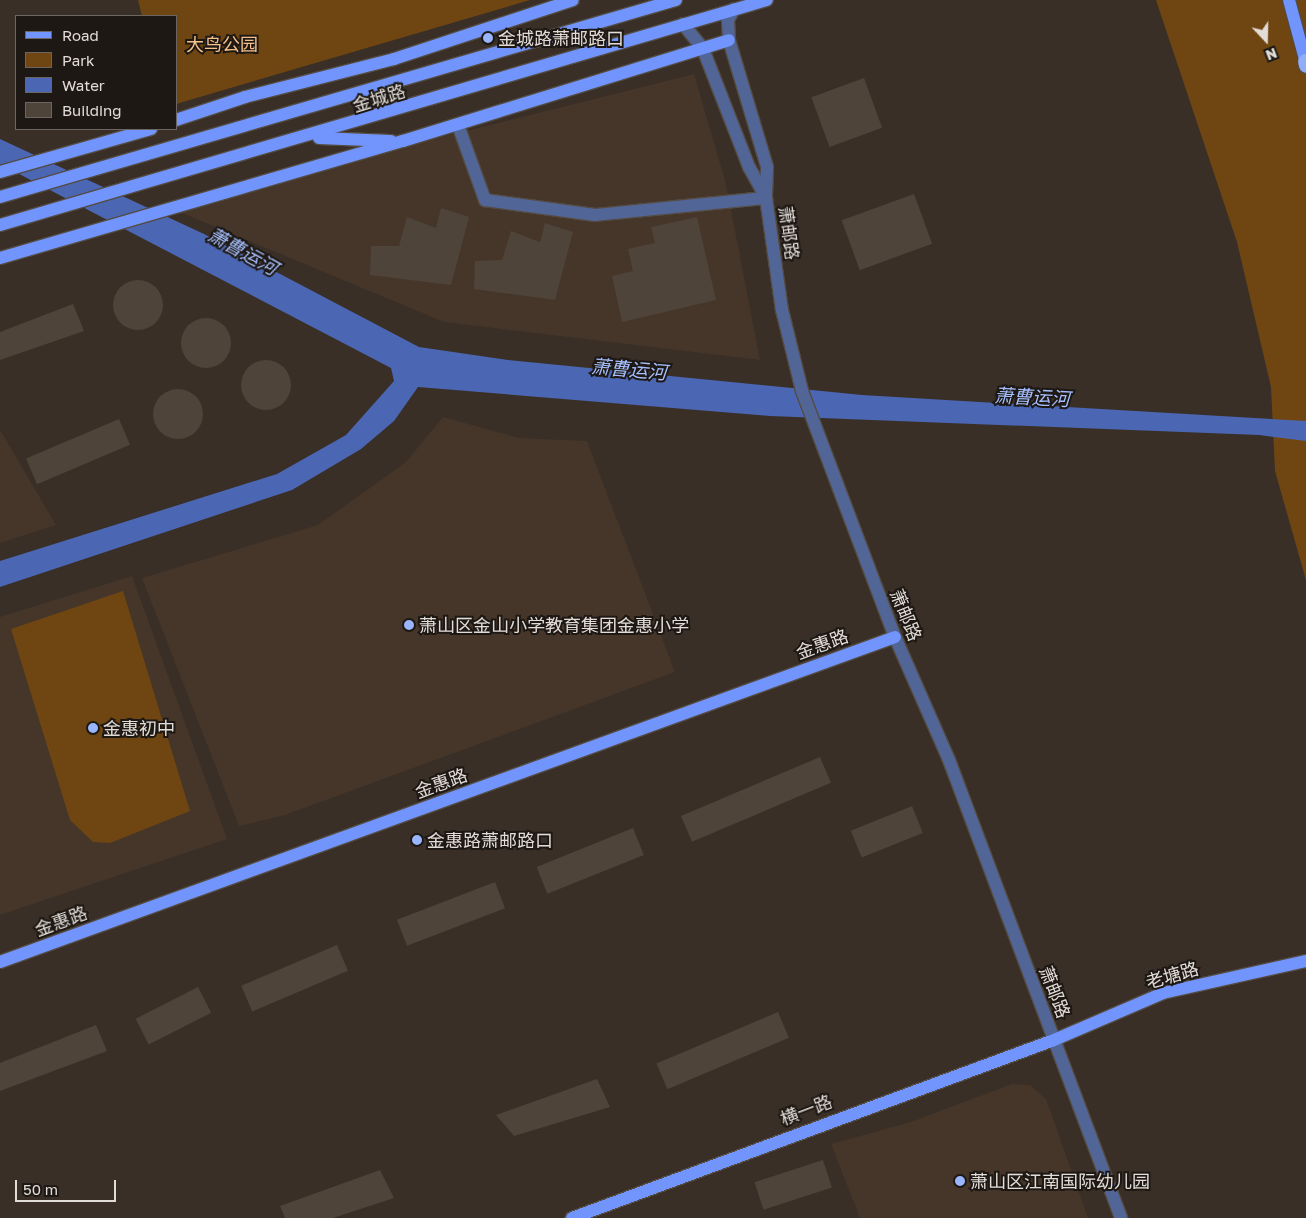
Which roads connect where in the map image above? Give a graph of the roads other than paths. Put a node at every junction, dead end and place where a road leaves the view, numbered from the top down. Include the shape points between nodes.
1 (573, 0) edge
2 (676, 0) edge
3 (767, 0) edge
4 (1289, 0) edge
5 (650, 4) edge
6 (734, 9) junction
7 (684, 24) junction
8 (729, 40) junction
9 (703, 49) junction
10 (1306, 63) edge
11 (178, 119) edge
12 (458, 124) junction
13 (148, 130) edge
14 (306, 138) junction
15 (403, 141) junction
16 (0, 172) edge
17 (0, 197) edge
18 (766, 198) junction
19 (0, 225) edge
20 (0, 258) edge
21 (895, 637) junction
22 (1306, 961) edge
23 (0, 962) edge
24 (1054, 1040) junction
25 (572, 1218) edge
26 (1121, 1218) edge

1 - 11 main road, 金城路 via 394,59 244,96
2 - 5 main road, 金城路
3 - 6 main road, 金城路
4 - 10 main road
5 - 17 main road, 金城路
6 - 7 main road, 金城路
6 - 8 street, 萧邮路 via 728,20
7 - 9 street
7 - 14 main road, 金城路
8 - 9 main road
8 - 18 street, 萧邮路 via 767,167
9 - 12 main road
9 - 18 street via 749,167
12 - 15 main road
12 - 18 street via 485,200 595,215
13 - 16 main road
14 - 15 main road
14 - 19 main road, 金城路
15 - 20 main road
18 - 21 street, 萧邮路 via 782,310 802,391 818,441
21 - 23 main road, 金惠路
21 - 24 street, 萧邮路 via 949,760
22 - 24 main road, 老塘路 via 1163,993
24 - 25 main road, 横一路
24 - 26 street, 萧邮路

